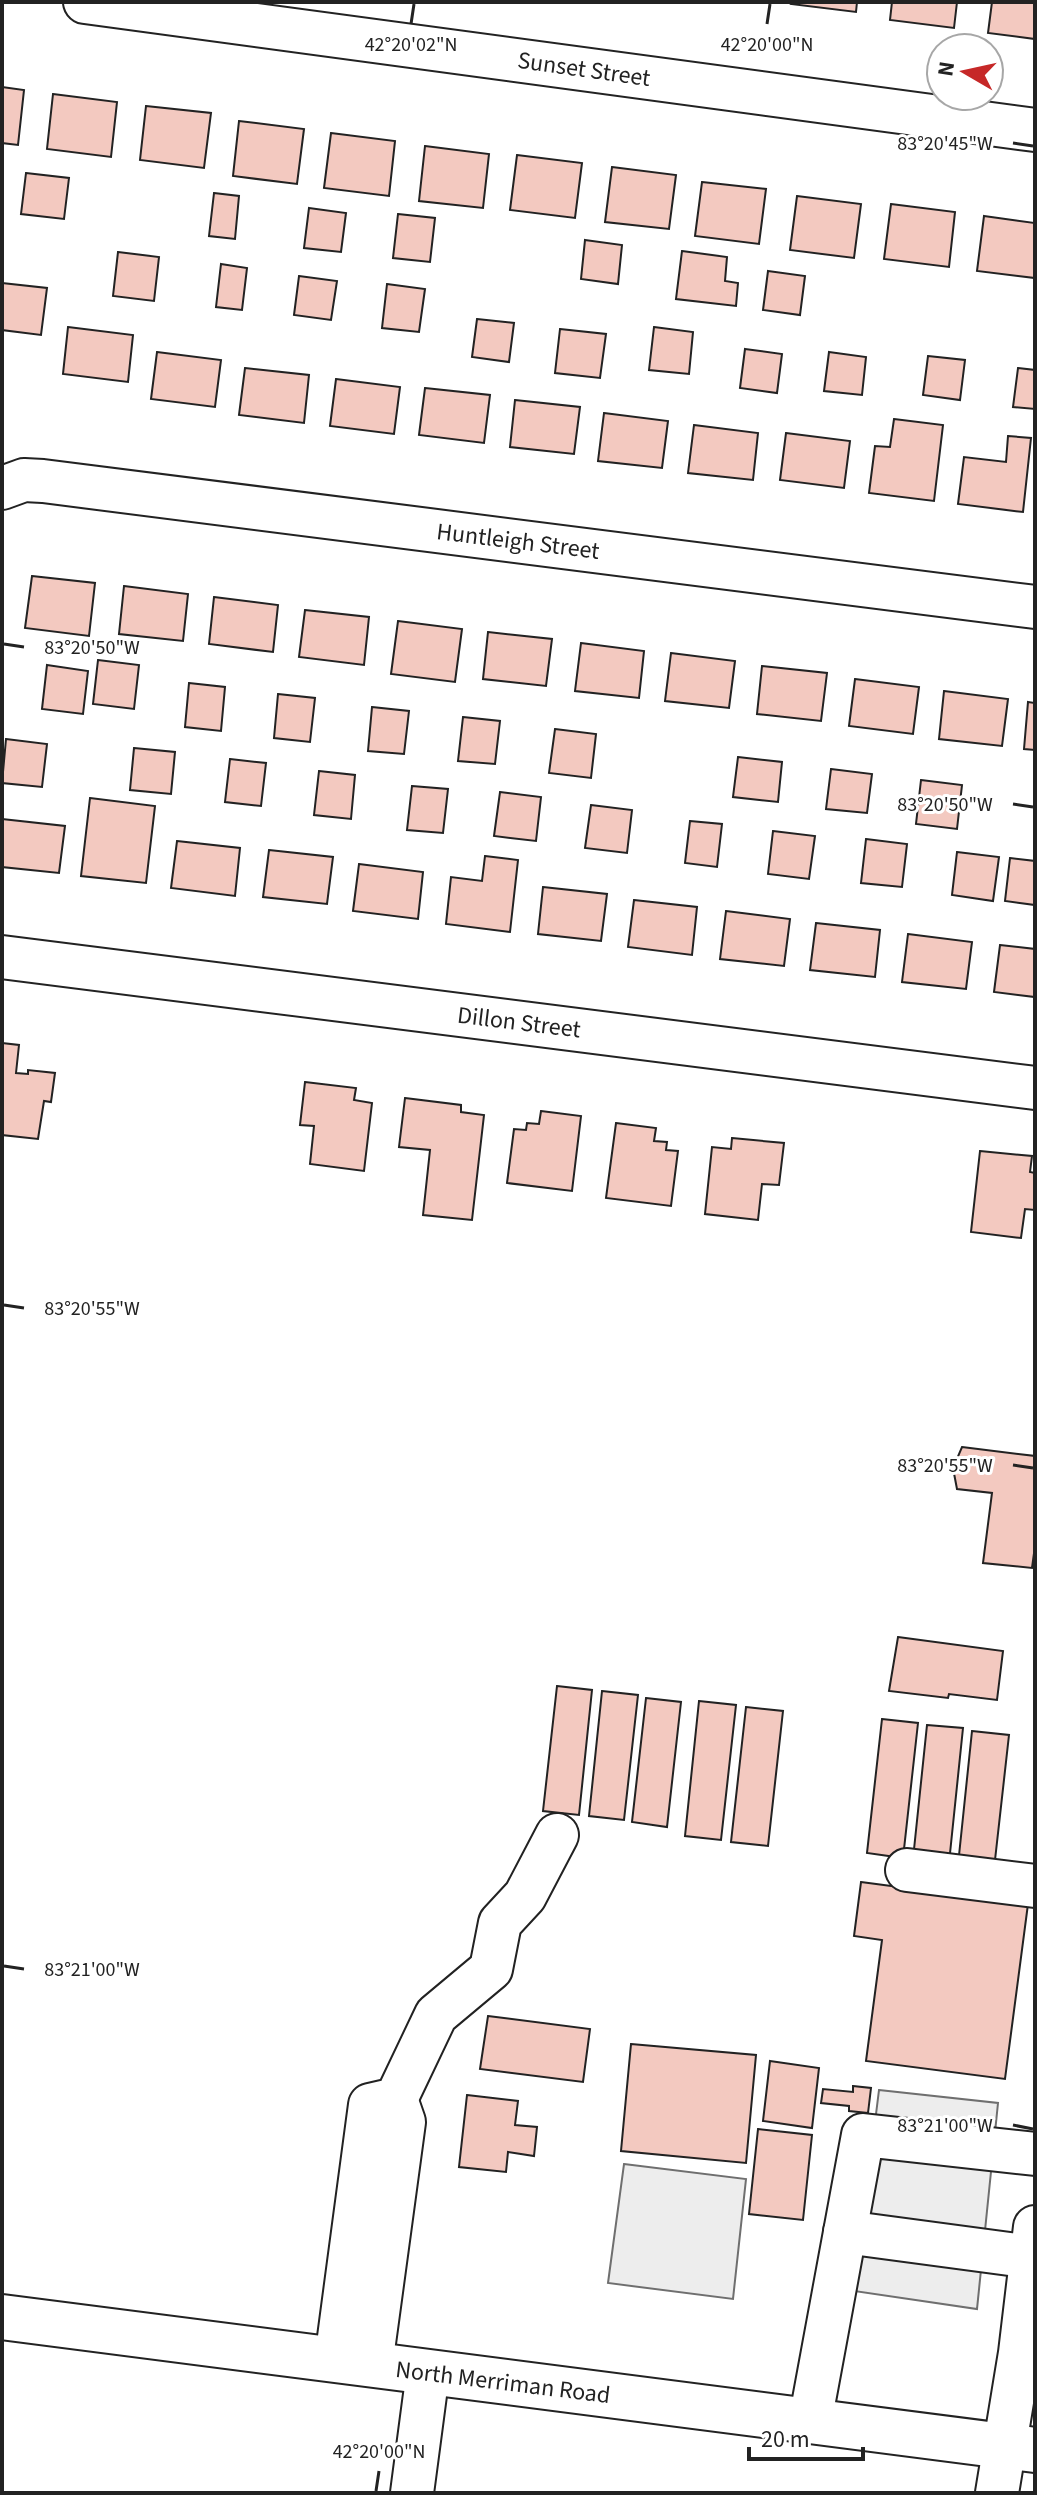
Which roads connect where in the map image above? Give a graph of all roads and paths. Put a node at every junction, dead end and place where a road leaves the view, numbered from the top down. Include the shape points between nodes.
1 (85, 2) edge
2 (1035, 130) edge
3 (2, 488) edge
4 (1035, 607) edge
5 (2, 957) edge
6 (1035, 1088) edge
7 (557, 1835) dead end
8 (907, 1870) dead end
9 (1035, 1886) edge
10 (1035, 2154) edge
11 (845, 2232) junction
12 (1033, 2242) edge
13 (2, 2317) edge
14 (353, 2362) junction
15 (428, 2372) junction
16 (810, 2422) junction
17 (1019, 2448) edge
18 (412, 2493) edge
19 (997, 2493) edge

1 - 2 street, Sunset Street
3 - 4 street, Huntleigh Street via 24,480 43,481
5 - 6 street, Dillon Street
7 - 14 street via 525,1896 500,1923 491,1969 436,2015 396,2099 404,2122
8 - 9 street
10 - 11 street via 863,2135
11 - 12 street
11 - 16 street
12 - 17 street via 1020,2353
13 - 14 main road, North Merriman Road
14 - 15 main road, North Merriman Road
15 - 16 main road, North Merriman Road
15 - 18 street
16 - 17 main road, North Merriman Road
17 - 19 street

